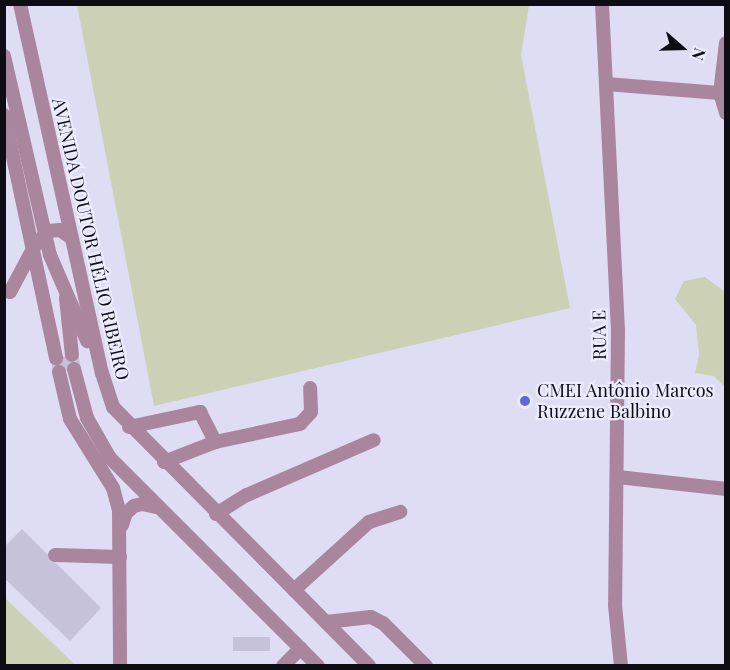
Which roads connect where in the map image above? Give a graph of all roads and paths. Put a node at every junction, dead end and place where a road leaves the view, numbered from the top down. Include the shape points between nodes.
1 (20, 4) edge
2 (602, 4) edge
3 (726, 43) edge
4 (4, 56) edge
5 (606, 84) junction
6 (720, 93) junction
7 (725, 113) edge
8 (4, 115) edge
9 (45, 234) junction
10 (70, 237) junction
11 (34, 247) junction
12 (77, 267) junction
13 (44, 289) junction
14 (7, 296) edge
15 (65, 301) junction
16 (102, 373) junction
17 (310, 388) dead end
18 (129, 427) junction
19 (374, 440) dead end
20 (215, 442) junction
21 (164, 462) junction
22 (618, 477) junction
23 (726, 489) edge
24 (158, 508) junction
25 (400, 512) dead end
26 (216, 514) junction
27 (119, 540) junction
28 (55, 555) dead end
29 (120, 557) junction
30 (294, 590) junction
31 (326, 622) junction
32 (301, 648) junction
33 (120, 666) edge
34 (283, 666) edge
35 (318, 666) edge
36 (369, 666) edge
37 (426, 666) edge
38 (621, 666) edge

1 - 10 street, AVENIDA DOUTOR HÉLIO RIBEIRO
2 - 5 street, RUA E
3 - 6 street
4 - 9 street
5 - 6 street
5 - 22 street, RUA E via 618,329
6 - 7 street
8 - 11 street
9 - 10 street via 56,229
9 - 11 street
9 - 15 street
10 - 12 street, AVENIDA DOUTOR HÉLIO RIBEIRO
11 - 13 street
11 - 14 street
12 - 15 street
12 - 16 street, AVENIDA DOUTOR HÉLIO RIBEIRO
13 - 14 street via 30,280
13 - 15 street
13 - 27 street via 62,396 76,434 113,488 119,511
15 - 16 street
15 - 24 street via 73,362 87,418 97,439
16 - 18 street, AVENIDA DOUTOR HÉLIO RIBEIRO via 113,407
17 - 20 street via 311,412 300,424
18 - 20 street via 200,412
18 - 21 street, AVENIDA DOUTOR HÉLIO RIBEIRO
19 - 26 street via 247,495
20 - 21 street
21 - 26 street, AVENIDA DOUTOR HÉLIO RIBEIRO
22 - 23 street
22 - 38 street, RUA E via 615,605
24 - 27 street via 142,504 130,509
24 - 32 street
25 - 30 street via 369,522
26 - 30 street, AVENIDA DOUTOR HÉLIO RIBEIRO
27 - 29 street
28 - 29 street
29 - 33 street
30 - 31 street, AVENIDA DOUTOR HÉLIO RIBEIRO
31 - 36 street, AVENIDA DOUTOR HÉLIO RIBEIRO
31 - 37 street via 371,617 383,623
32 - 34 street
32 - 35 street

